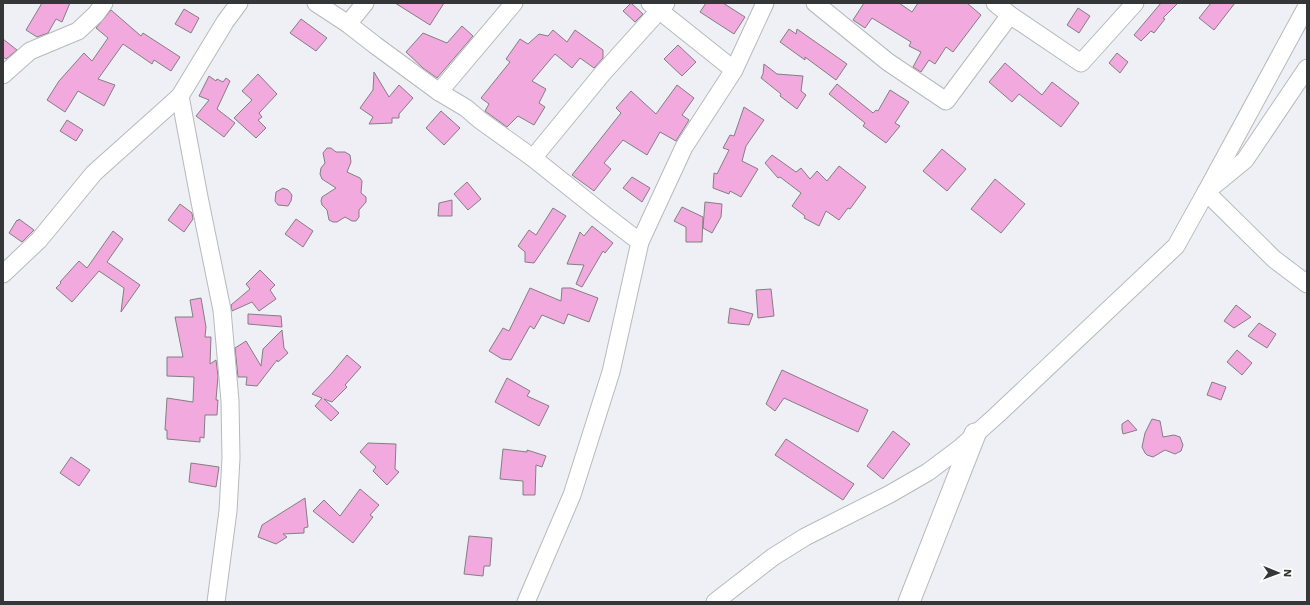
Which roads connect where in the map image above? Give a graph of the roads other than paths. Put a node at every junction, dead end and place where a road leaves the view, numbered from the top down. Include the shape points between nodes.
1 (104, 3) edge
2 (239, 3) edge
3 (316, 3) edge
4 (365, 3) edge
5 (514, 3) edge
6 (764, 3) edge
7 (815, 3) edge
8 (995, 3) edge
9 (1135, 3) edge
10 (658, 5) edge
11 (1307, 6) edge
12 (1010, 15) junction
13 (348, 24) junction
14 (1307, 68) edge
15 (734, 70) junction
16 (3, 75) edge
17 (439, 92) junction
18 (180, 96) junction
19 (533, 158) junction
20 (1206, 192) junction
21 (640, 242) junction
22 (3, 274) edge
23 (1307, 284) edge
24 (975, 434) junction
25 (216, 602) edge
26 (526, 602) edge
27 (715, 602) edge
28 (909, 602) edge

1 - 16 street via 78,31 30,51
2 - 18 street
3 - 13 street
4 - 13 street
5 - 17 street
6 - 15 street
7 - 12 street via 888,62 946,101
8 - 12 street
9 - 12 street via 1081,63
10 - 15 street
10 - 19 street
11 - 20 street
13 - 17 street
14 - 20 street via 1245,160
15 - 21 street via 684,147
17 - 19 street via 466,108
18 - 22 street via 94,173 39,240
18 - 25 street via 222,310 230,401 231,458 228,511
19 - 21 street
20 - 23 street via 1274,259
20 - 24 street via 1176,246
21 - 26 street via 611,372 575,488
24 - 27 street via 928,472 805,537 773,557
24 - 28 street

